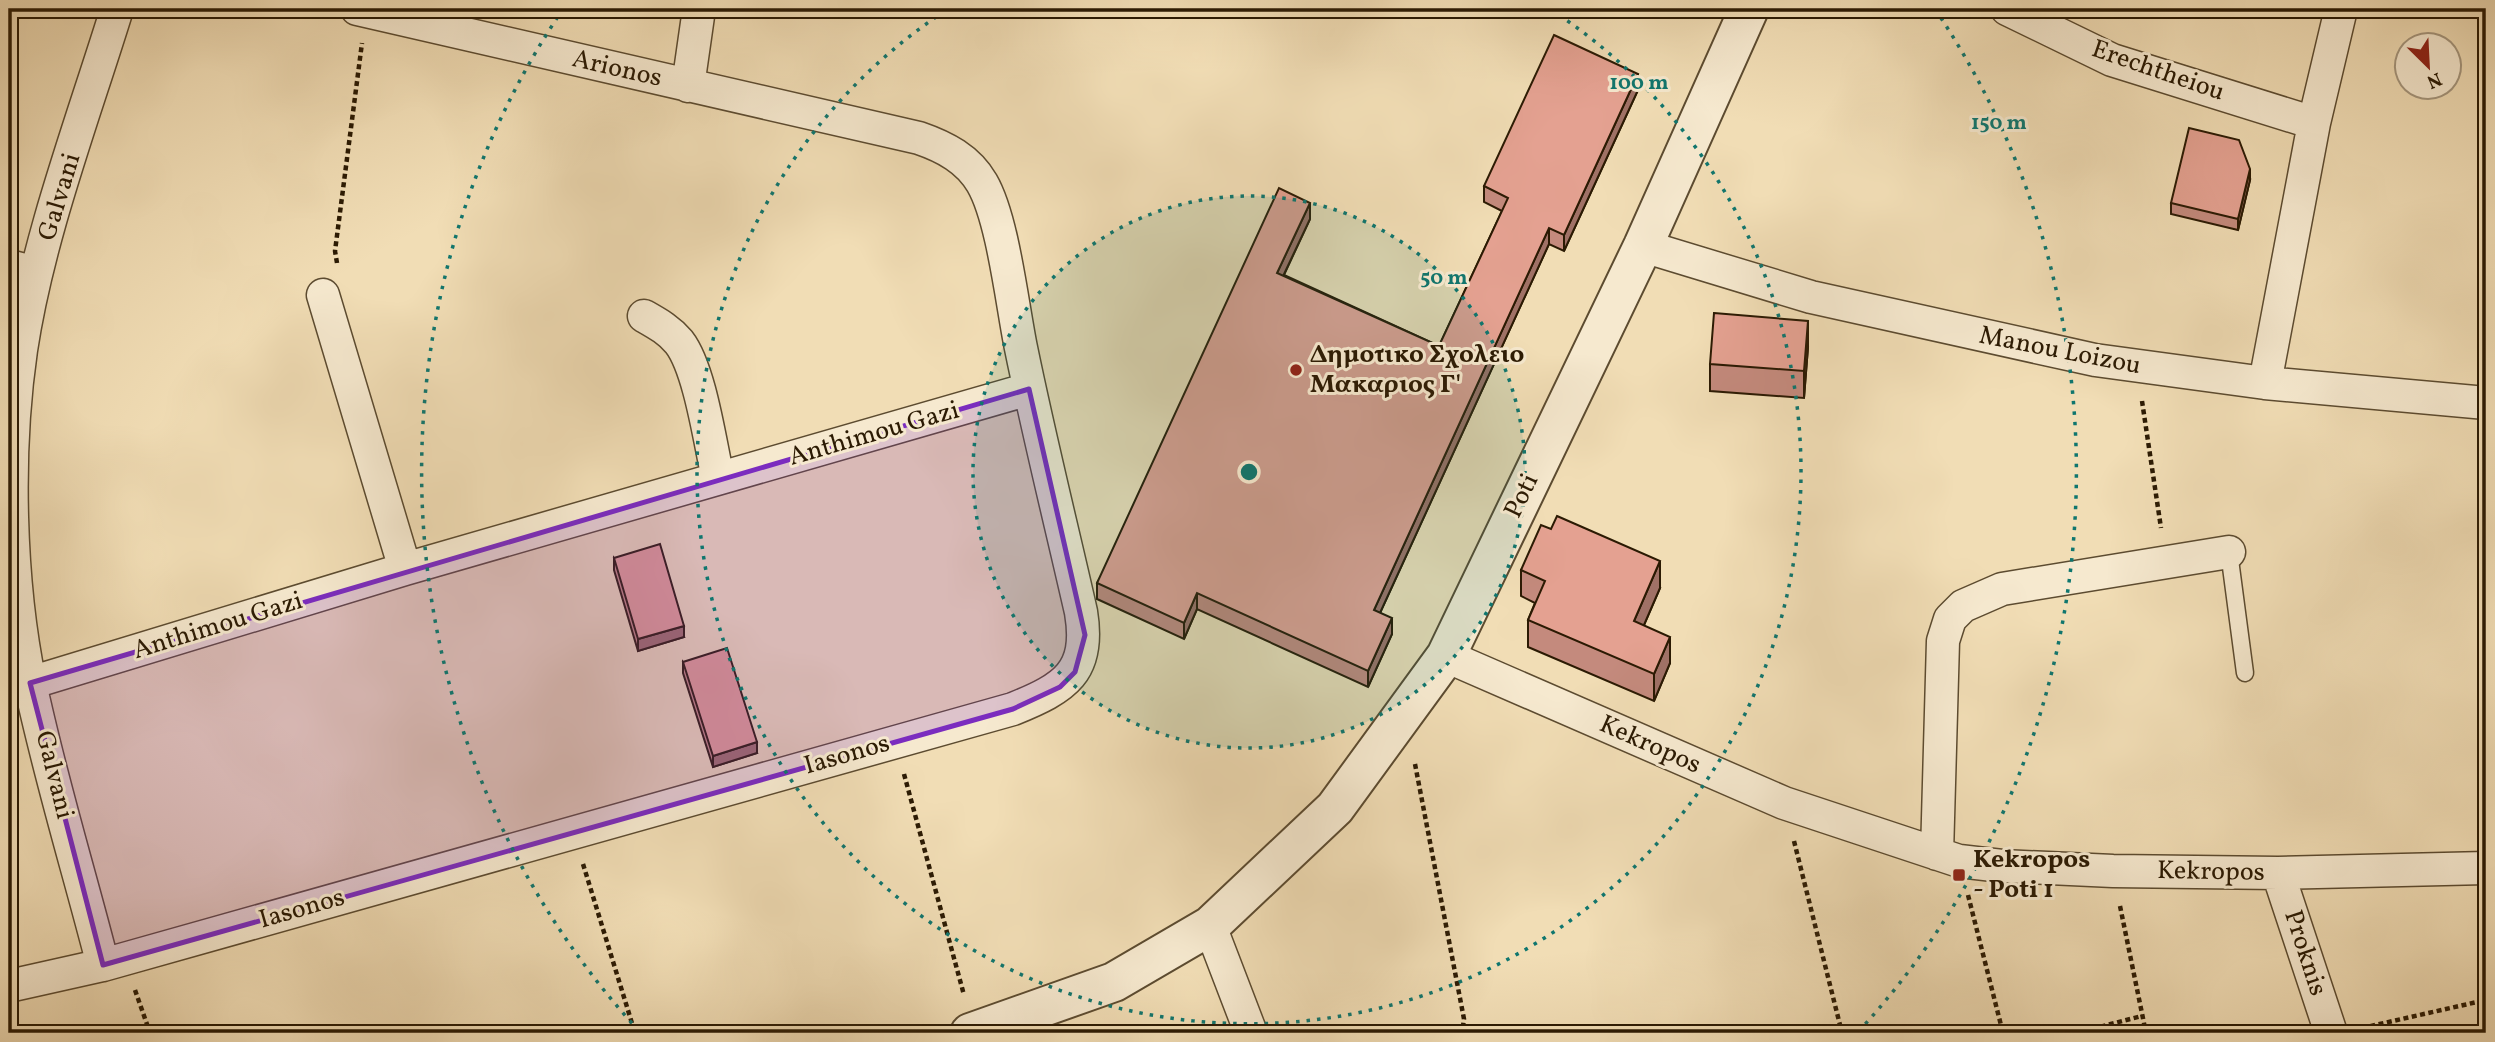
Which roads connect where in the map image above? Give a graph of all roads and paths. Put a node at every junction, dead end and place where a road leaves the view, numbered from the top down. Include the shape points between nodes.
1 (117, 9) edge
2 (699, 9) edge
3 (1749, 9) edge
4 (2007, 9) edge
5 (2341, 9) edge
6 (370, 10) edge
7 (688, 86) junction
8 (2314, 123) junction
9 (878, 128) joint
10 (1643, 246) junction
11 (22, 269) edge
12 (331, 285) joint
13 (645, 316) dead end
14 (2137, 366) junction
15 (2265, 383) junction
16 (1029, 389) junction
17 (2486, 403) edge
18 (718, 478) junction
19 (2230, 552) joint
20 (2166, 563) junction
21 (405, 569) junction
22 (1446, 656) junction
23 (2245, 673) dead end
24 (30, 683) junction
25 (1405, 711) junction
26 (896, 742) junction
27 (1784, 803) junction
28 (573, 833) junction
29 (1948, 858) junction
30 (2486, 868) edge
31 (2113, 871) junction
32 (2278, 873) junction
33 (1210, 926) junction
34 (114, 962) junction
35 (9, 986) edge
36 (2486, 1000) edge
37 (2142, 1016) junction
38 (2341, 1032) edge
39 (150, 1033) edge
40 (635, 1033) edge
41 (972, 1033) edge
42 (1251, 1033) edge
43 (1462, 1033) edge
44 (1842, 1033) edge
45 (2003, 1033) edge
46 (2076, 1033) edge
47 (2146, 1033) edge

1 - 11 street, Galvani
2 - 7 street
3 - 10 street, Poti
4 - 8 street, Erechtheiou via 2112,60
5 - 8 street
6 - 7 street, Arionos
6 - 12 path
7 - 9 street, Arionos
8 - 15 street
9 - 16 street, Iasonos via 946,149 981,182 994,211
10 - 14 street, Manou Loizou via 1811,297 2006,342
10 - 22 street, Poti
11 - 24 street, Galvani via 13,486 15,568
12 - 21 street
13 - 18 street via 667,328 692,366
14 - 15 street, Manou Loizou
14 - 20 path
15 - 17 street, Manou Loizou
16 - 18 street, Anthimou Gazi
16 - 26 street, Iasonos via 1081,612 1083,652 1075,672 1039,699
18 - 21 street, Anthimou Gazi
19 - 20 street
19 - 23 lane
20 - 29 street via 2001,589 1963,606 1950,620 1943,641
21 - 24 street, Anthimou Gazi
22 - 25 street, Poti
22 - 27 street, Kekropos
24 - 34 street, Galvani
25 - 33 street, Poti via 1335,808
25 - 43 path via 1464,1019
26 - 28 street, Iasonos
26 - 41 path
27 - 29 street, Kekropos
27 - 44 path
28 - 34 street, Iasonos
28 - 40 path
29 - 31 street, Kekropos via 2002,866
29 - 45 path
30 - 32 street, Kekropos
31 - 32 street, Kekropos
31 - 37 path
32 - 38 street, Proknis
33 - 41 street, Poti via 1114,982
33 - 42 street
34 - 35 street, Iasonos
34 - 39 path
36 - 38 path
37 - 46 path
37 - 47 path

